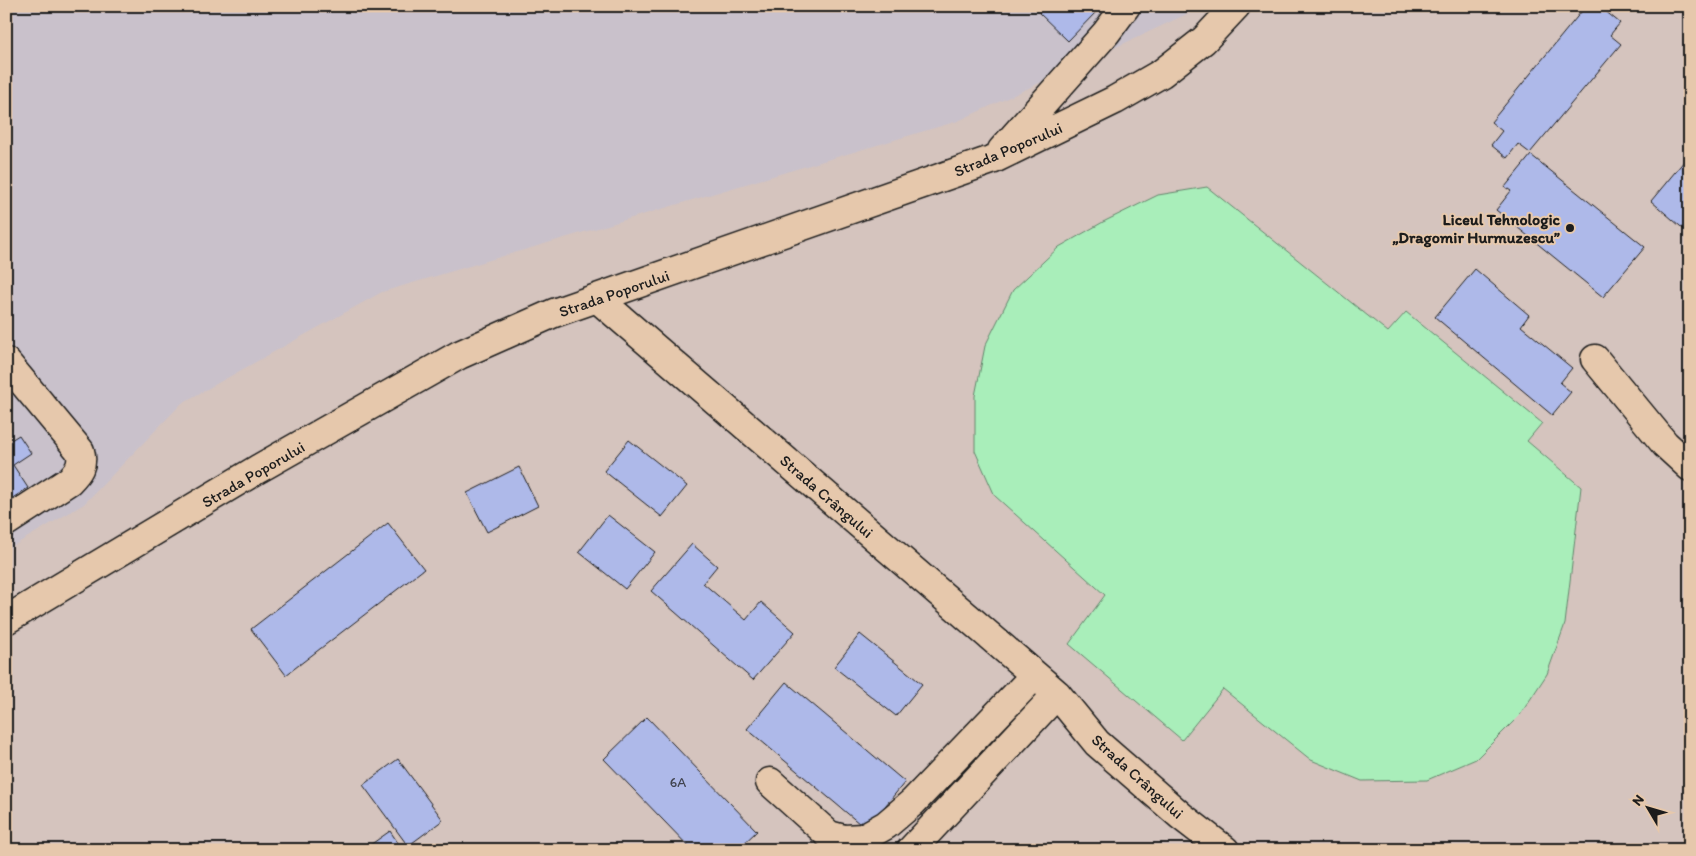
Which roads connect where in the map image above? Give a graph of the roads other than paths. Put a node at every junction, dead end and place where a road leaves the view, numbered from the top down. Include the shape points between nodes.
1 (1126, 6) edge
2 (1236, 6) edge
3 (994, 159) junction
4 (598, 299) junction
5 (1595, 359) dead end
6 (6, 362) edge
7 (1690, 467) edge
8 (6, 522) edge
9 (6, 620) edge
10 (1035, 675) junction
11 (1057, 694) junction
12 (770, 782) dead end
13 (911, 850) edge
14 (1225, 850) edge

1 - 3 street
2 - 3 street, Strada Poporului via 1204,40 1162,73 1098,109
3 - 4 street, Strada Poporului
4 - 9 street, Strada Poporului via 554,313 459,355 258,469
4 - 10 street, Strada Crângului
5 - 7 street via 1665,444
6 - 8 street via 80,451 82,460 77,473 69,481
10 - 11 street, Strada Crângului
10 - 12 street via 913,802 886,825 863,838 844,839 829,835
11 - 13 street
11 - 14 street, Strada Crângului via 1097,743

